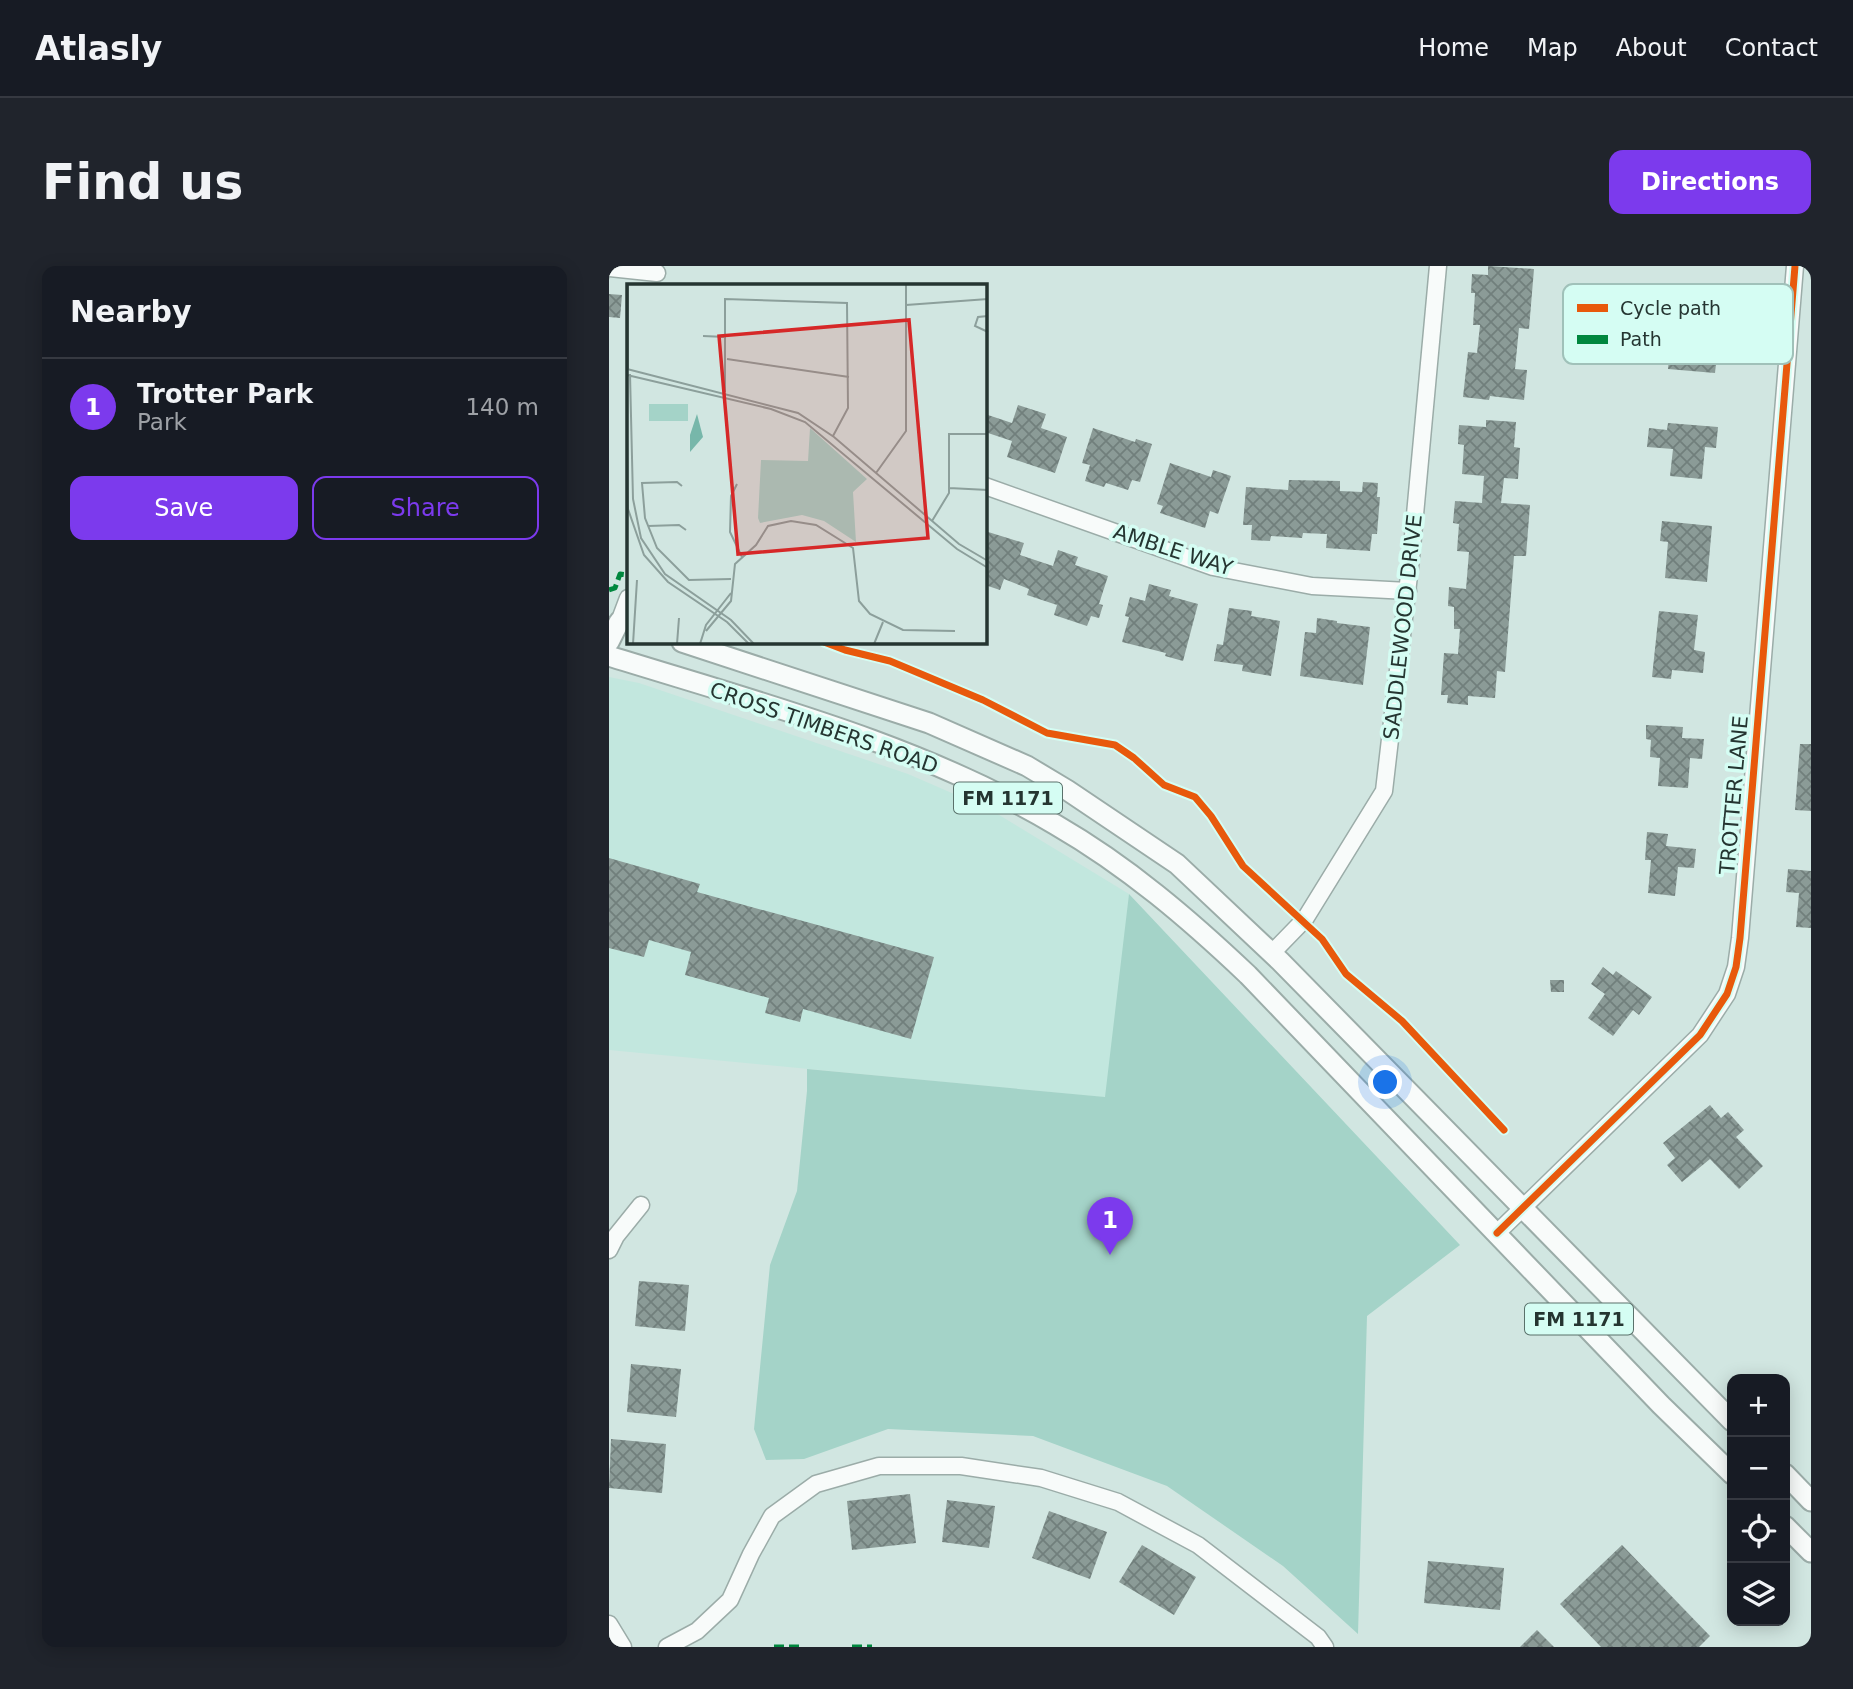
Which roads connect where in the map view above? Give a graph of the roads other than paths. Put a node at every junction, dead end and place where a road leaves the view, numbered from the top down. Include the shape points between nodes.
1 (1438, 266) edge
2 (1795, 266) edge
3 (609, 268) edge
4 (657, 275) edge
5 (1793, 290) edge
6 (1787, 364) edge
7 (987, 487) edge
8 (1408, 591) junction
9 (627, 601) edge
10 (619, 622) edge
11 (609, 642) edge
12 (687, 644) edge
13 (609, 656) edge
14 (1272, 953) junction
15 (641, 1205) dead end
16 (1524, 1208) junction
17 (1497, 1233) junction
18 (609, 1250) edge
19 (1727, 1416) edge
20 (1727, 1469) edge
21 (1790, 1479) edge
22 (1811, 1501) edge
23 (1790, 1531) edge
24 (1811, 1552) edge
25 (609, 1625) edge
26 (623, 1647) edge
27 (667, 1647) edge
28 (1325, 1647) edge

1 - 8 street, SADDLEWOOD DRIVE
2 - 5 street, TROTTER LANE
3 - 4 street
6 - 16 street, TROTTER LANE via 1736,967 1727,995 1700,1035
7 - 8 street, AMBLE WAY via 1213,567 1312,586
8 - 14 street, SADDLEWOOD DRIVE via 1384,791 1305,919
9 - 10 street
10 - 11 main road
12 - 14 main road, CROSS TIMBERS ROAD / FM 1171 via 929,723 1027,766 1177,864
13 - 17 main road, CROSS TIMBERS ROAD / FM 1171 via 897,750 1013,801 1091,847 1174,908 1239,966
14 - 16 main road, CROSS TIMBERS ROAD / FM 1171
15 - 18 street
16 - 17 street, TROTTER LANE
16 - 19 main road, CROSS TIMBERS ROAD / FM 1171
17 - 20 main road, CROSS TIMBERS ROAD / FM 1171
21 - 22 main road
23 - 24 main road
25 - 26 street
27 - 28 street via 697,1631 730,1600 772,1516 816,1484 879,1466 961,1466 1027,1476 1118,1502 1198,1545

